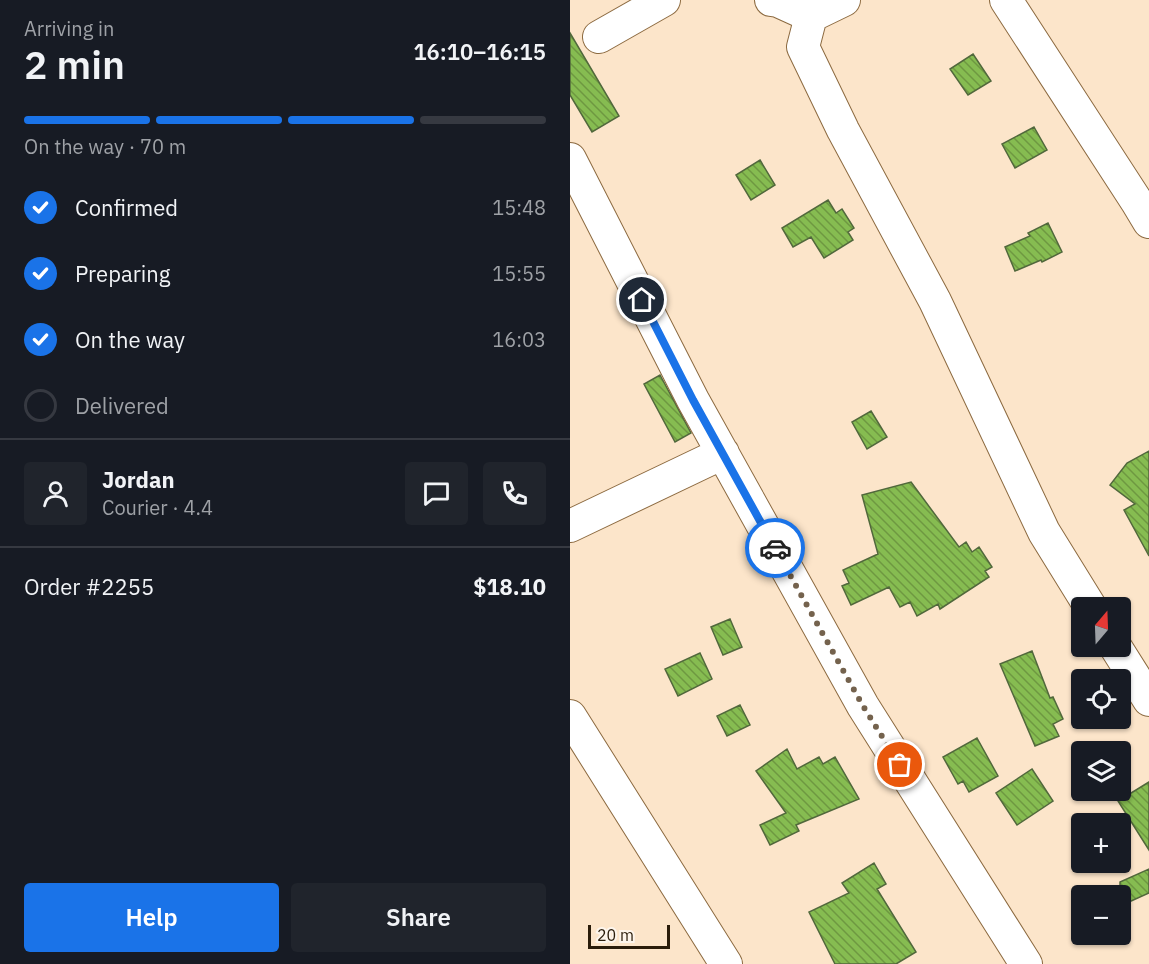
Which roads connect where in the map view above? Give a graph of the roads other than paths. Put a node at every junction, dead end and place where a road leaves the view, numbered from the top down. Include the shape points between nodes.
1 (664, 0) edge
2 (771, 0) edge
3 (844, 0) edge
4 (1006, 0) edge
5 (811, 16) junction
6 (599, 37) dead end
7 (570, 159) edge
8 (1149, 222) edge
9 (723, 453) junction
10 (570, 526) edge
11 (1084, 597) edge
12 (1123, 657) edge
13 (1149, 700) edge
14 (570, 716) edge
15 (726, 964) edge
16 (1026, 964) edge

1 - 6 street
2 - 5 street
3 - 5 street
4 - 8 street
5 - 11 street via 803,47 815,73 935,301 1044,532
7 - 9 street
9 - 10 street
9 - 16 street via 863,706
12 - 13 street
14 - 15 street

